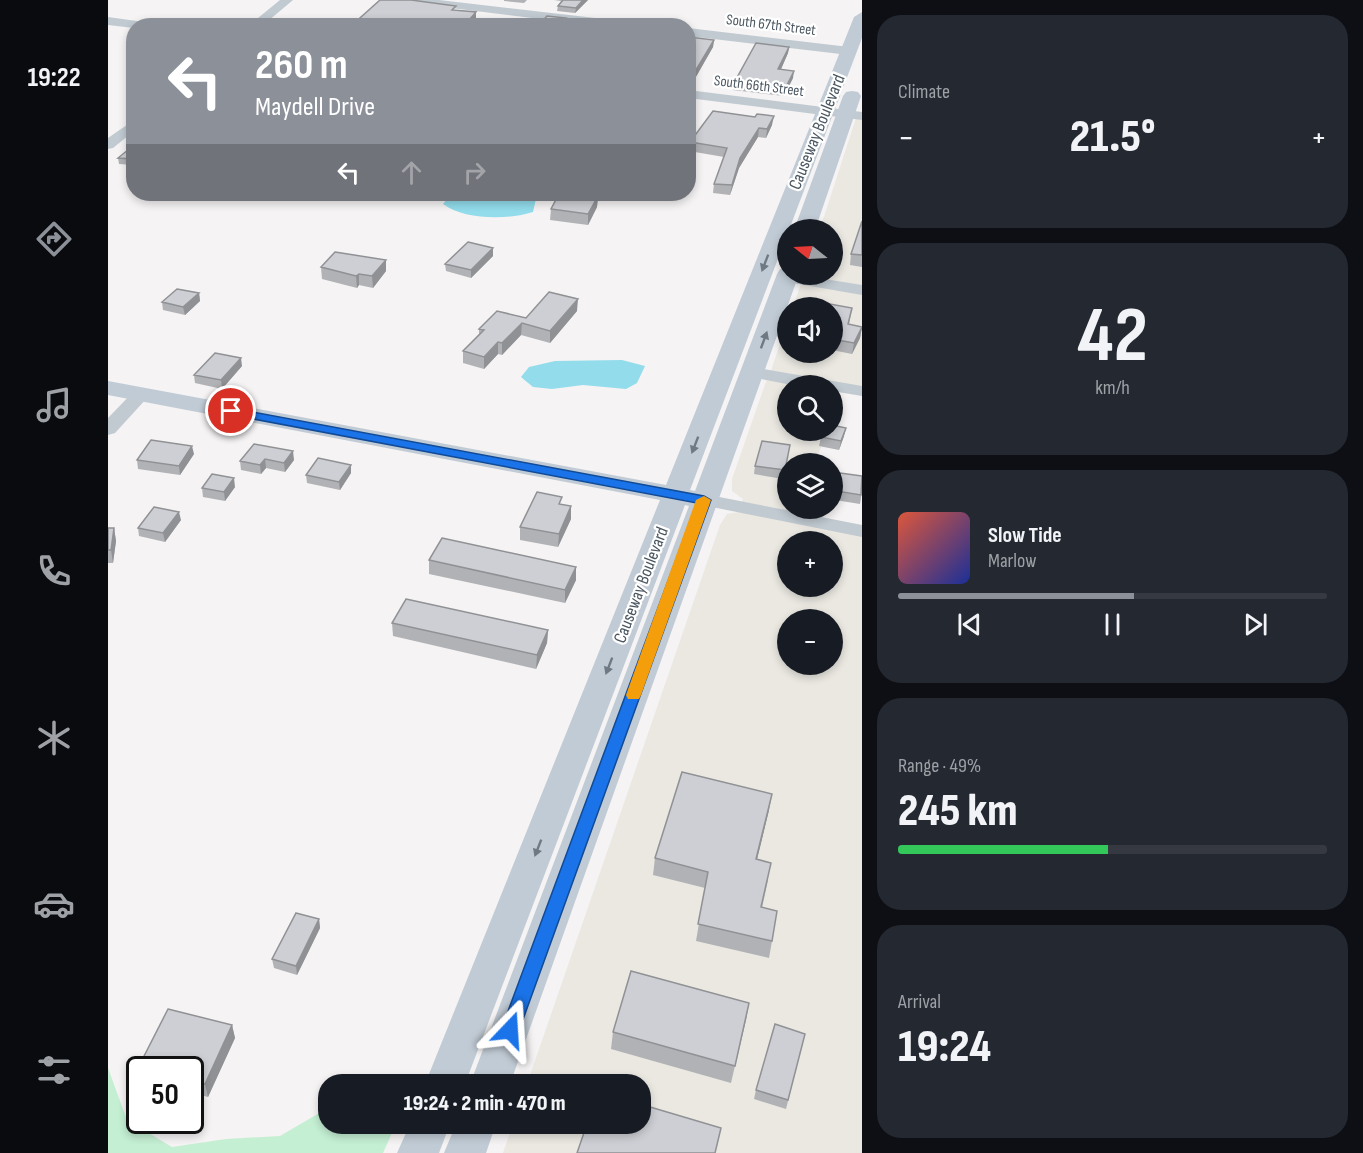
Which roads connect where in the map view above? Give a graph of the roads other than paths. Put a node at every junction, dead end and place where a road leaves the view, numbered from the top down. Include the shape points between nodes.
1 (287, 0) edge
2 (410, 0) edge
3 (862, 17) edge
4 (264, 18) edge
5 (562, 18) edge
6 (108, 21) edge
7 (126, 24) edge
8 (696, 33) edge
9 (849, 51) junction
10 (859, 77) dead end
11 (696, 95) edge
12 (844, 114) edge
13 (126, 130) edge
14 (108, 145) edge
15 (802, 170) junction
16 (805, 219) edge
17 (807, 219) edge
18 (784, 285) edge
19 (835, 285) edge
20 (862, 290) edge
21 (752, 372) junction
22 (777, 376) edge
23 (108, 388) edge
24 (843, 388) edge
25 (862, 391) edge
26 (141, 394) junction
27 (108, 429) edge
28 (690, 498) junction
29 (862, 531) edge
30 (456, 1074) edge
31 (493, 1074) edge
32 (426, 1134) edge
33 (452, 1134) edge
34 (472, 1134) edge
35 (418, 1153) edge
36 (446, 1153) edge
37 (465, 1153) edge

1 - 4 street
2 - 5 street
3 - 9 main road, Causeway Boulevard
6 - 7 street
8 - 9 street, South 67th Street
9 - 12 main road, Causeway Boulevard
10 - 12 main road, Causeway Boulevard
11 - 12 street, South 66th Street
12 - 15 main road, Causeway Boulevard
12 - 17 main road, Causeway Boulevard
13 - 14 street
15 - 16 main road via 808,184 800,206
15 -> 28 main road, Causeway Boulevard
21 -> 18 main road, Causeway Boulevard
19 - 20 street
21 - 22 street
21 - 28 main road, Causeway Boulevard
23 - 26 main road
24 - 25 street
26 - 27 street
26 - 28 main road
28 - 29 street
28 -> 30 main road, Causeway Boulevard
28 - 31 main road, Causeway Boulevard
32 - 35 main road
33 - 36 main road
34 - 37 main road

